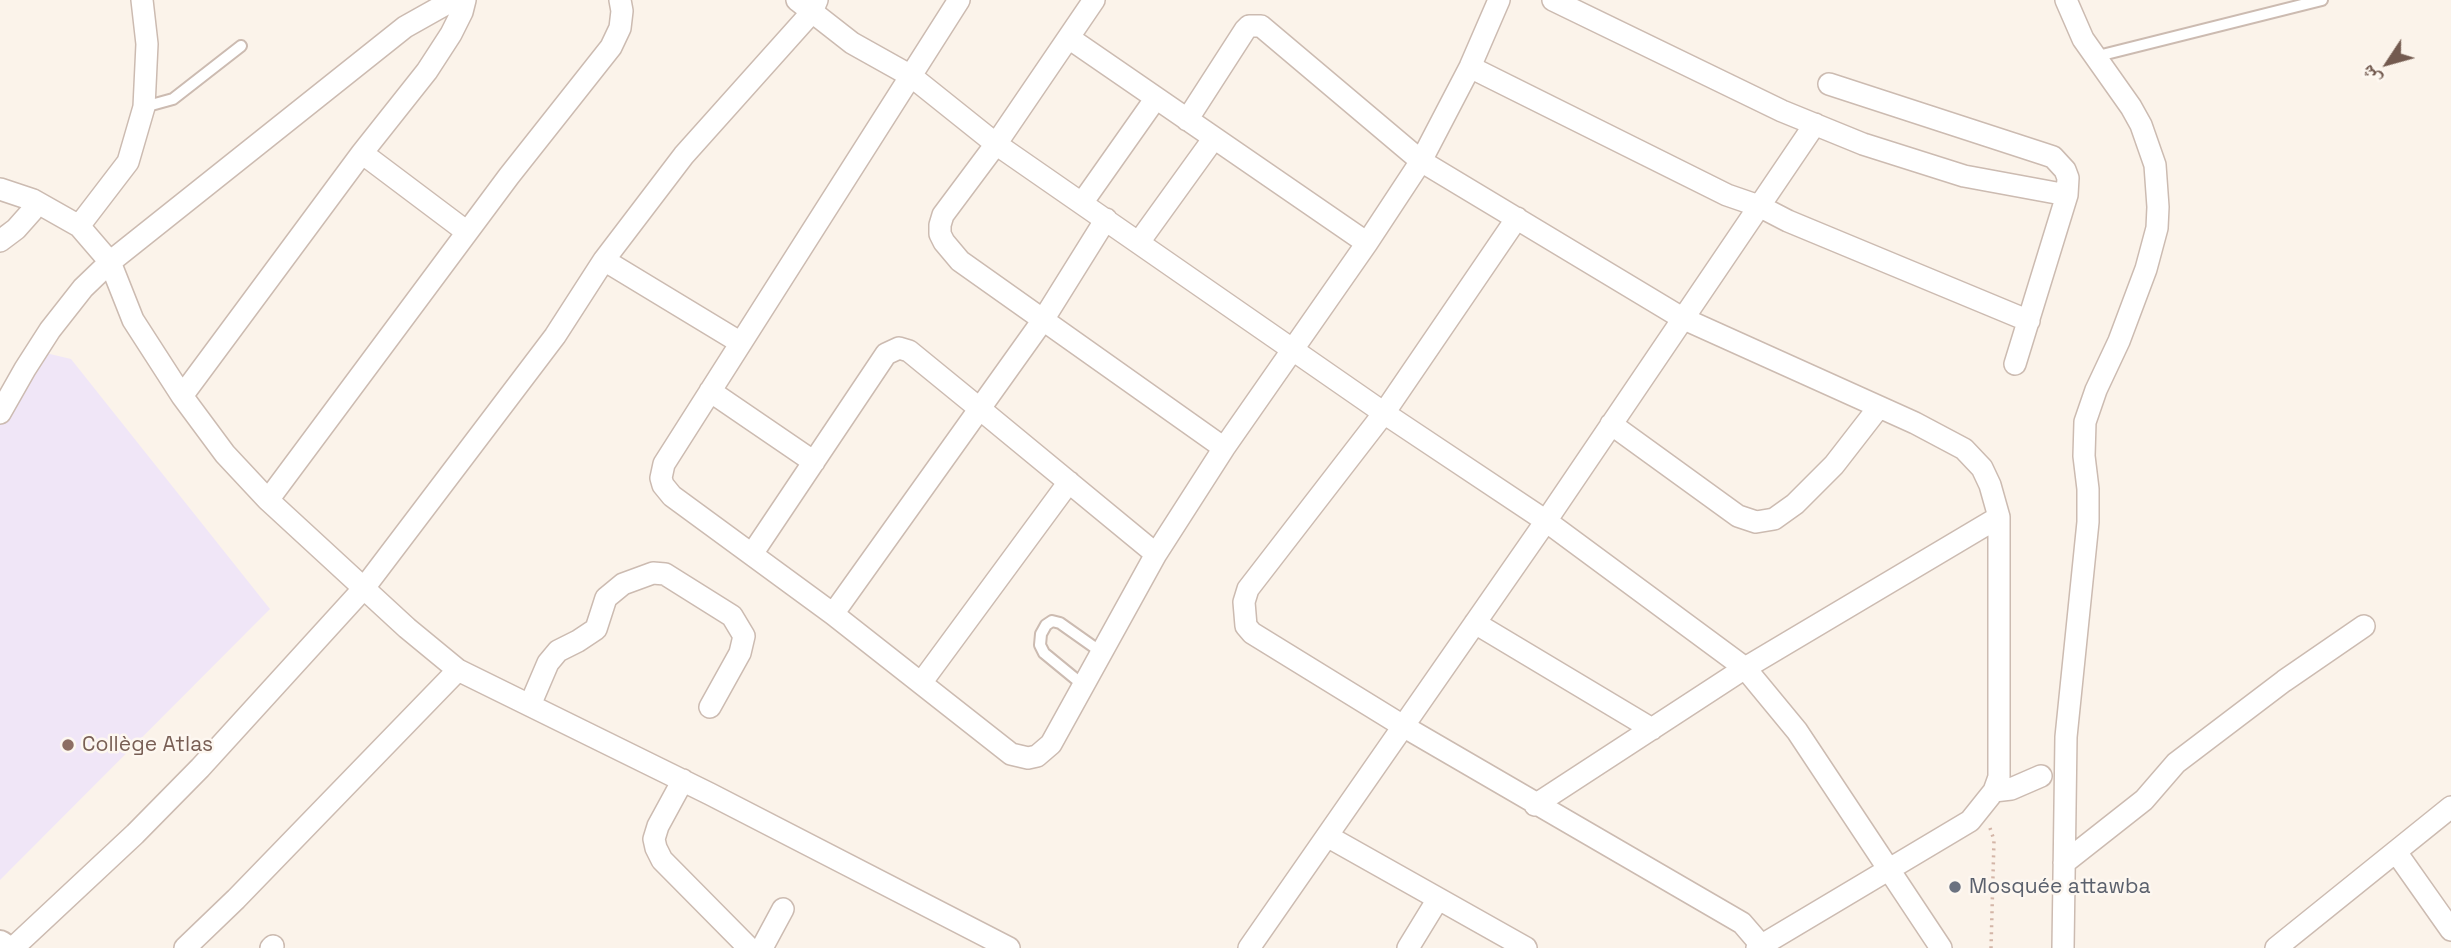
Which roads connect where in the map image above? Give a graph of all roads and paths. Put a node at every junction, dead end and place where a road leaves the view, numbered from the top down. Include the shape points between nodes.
1 (142, 0) edge
2 (453, 0) edge
3 (465, 0) edge
4 (620, 0) edge
5 (960, 0) edge
6 (1094, 0) edge
7 (1499, 0) edge
8 (1553, 0) edge
9 (2066, 0) edge
10 (2322, 0) edge
11 (809, 4) edge
12 (1069, 38) junction
13 (241, 46) dead end
14 (2094, 57) junction
15 (1471, 67) junction
16 (911, 76) junction
17 (1829, 84) dead end
18 (1156, 98) junction
19 (145, 107) junction
20 (1188, 120) junction
21 (1815, 124) junction
22 (1214, 138) junction
23 (996, 144) junction
24 (362, 153) junction
25 (1421, 160) junction
26 (0, 189) edge
27 (2067, 195) junction
28 (33, 200) junction
29 (1083, 203) junction
30 (1759, 206) junction
31 (1517, 218) junction
32 (1106, 219) junction
33 (79, 226) junction
34 (467, 232) junction
35 (0, 241) edge
36 (1139, 242) junction
37 (1367, 243) junction
38 (604, 260) junction
39 (110, 262) junction
40 (1682, 318) junction
41 (1043, 320) junction
42 (2029, 321) junction
43 (741, 343) junction
44 (1293, 349) junction
45 (2015, 364) dead end
46 (710, 391) junction
47 (183, 396) junction
48 (1879, 407) junction
49 (980, 409) junction
50 (0, 413) edge
51 (1384, 413) junction
52 (1611, 425) junction
53 (1224, 448) junction
54 (814, 462) junction
55 (1069, 482) junction
56 (268, 500) junction
57 (1999, 517) junction
58 (1546, 521) junction
59 (752, 554) junction
60 (1156, 554) junction
61 (364, 588) junction
62 (833, 614) junction
63 (1475, 624) junction
64 (2364, 626) dead end
65 (1101, 652) junction
66 (1745, 668) junction
67 (458, 670) junction
68 (921, 683) junction
69 (1083, 685) junction
70 (530, 705) junction
71 (710, 706) dead end
72 (1403, 726) junction
73 (1651, 729) junction
74 (2042, 776) dead end
75 (683, 780) junction
76 (1989, 798) junction
77 (1535, 805) junction
78 (2451, 807) edge
79 (1327, 836) junction
80 (2396, 852) junction
81 (2064, 863) junction
82 (1888, 869) junction
83 (1438, 899) junction
84 (783, 909) dead end
85 (2451, 930) edge
86 (0, 944) edge
87 (1256, 946) edge
88 (1759, 947) edge
89 (6, 948) edge
90 (13, 948) edge
91 (184, 948) edge
92 (749, 948) edge
93 (762, 948) edge
94 (1009, 948) edge
95 (1408, 948) edge
96 (1526, 948) edge
97 (1941, 948) edge
98 (1991, 948) edge
99 (2063, 948) edge
100 (2276, 948) edge

1 - 19 street via 148,44
2 - 39 street via 405,27
3 - 24 street via 451,34 427,71
4 - 34 street via 620,28 611,47
5 - 16 street
6 - 12 street
7 - 15 street
8 - 21 street
9 - 14 street
10 - 14 lane
11 - 16 street via 852,43
11 - 38 street
12 - 18 street
12 - 23 street
13 - 19 lane via 173,99
14 - 81 street via 2141,125 2155,165 2158,207 2146,269 2085,422 2088,522 2066,737
15 - 25 street
15 - 30 street via 1727,195
16 - 23 street
16 - 43 street
17 - 27 street via 2053,157 2068,178
18 - 20 street
18 - 29 street
19 - 33 street via 128,162
20 - 22 street
20 - 25 street via 1245,30 1261,26
21 - 27 street via 1964,176
21 - 30 street
22 - 36 street
22 - 37 street
23 - 29 street
23 - 41 street via 943,215 940,234 960,261
24 - 34 street
24 - 47 street
25 - 31 street
25 - 37 street
26 - 28 street
27 - 42 street
28 - 33 street
28 - 35 street via 32,211
29 - 32 street
30 - 40 street
30 - 42 street
31 - 40 street
31 - 51 street
32 - 36 street
32 - 41 street
33 - 39 street
34 - 56 street
36 - 44 street
37 - 44 street
38 - 43 street
38 - 61 street via 555,335
39 - 47 street via 133,320
39 - 50 street via 50,330
40 - 48 street
40 - 52 street
41 - 49 street
41 - 53 street
42 - 45 street
43 - 46 street
44 - 51 street
44 - 53 street
46 - 54 street
46 - 59 street via 664,464 663,485
47 - 56 street via 225,454
48 - 52 street via 1835,465 1795,504 1774,519 1756,522 1738,516
48 - 57 street via 1964,449 1982,468
49 - 54 street via 909,351 894,348
49 - 55 street
49 - 62 street
51 - 58 street
51 - 72 street via 1248,589 1244,617 1252,633
52 - 58 street
53 - 60 street
54 - 59 street
55 - 60 street
55 - 68 street
56 - 61 street
57 - 66 street
57 - 76 street via 1999,777
58 - 63 street
58 - 66 street
59 - 62 street
60 - 65 street
61 - 67 street
61 - 90 street via 163,806
62 - 68 street
63 - 72 street
63 - 73 street
64 - 81 street via 2176,762 2144,800
65 - 69 street
65 - 69 lane via 1060,623 1052,621 1041,634 1044,653
66 - 73 street
66 - 82 street via 1797,731
67 - 70 street
67 - 91 street
68 - 69 street via 1011,754 1028,758 1051,744
70 - 71 street via 558,651 596,629 606,598 623,584 653,573 665,574 732,616 744,636 740,653
70 - 75 street
72 - 77 street
72 - 79 street
73 - 77 street
74 - 76 street
75 - 92 street via 658,826 656,848 662,860
75 - 94 street
76 - 82 street via 1970,821
76 - 98 path via 1994,841
77 - 88 street via 1742,923
78 - 80 street
79 - 83 street
79 - 87 street
80 - 85 street
80 - 100 street
81 - 99 street
82 - 88 street
82 - 97 street
83 - 95 street
83 - 96 street
84 - 93 street
86 - 89 street

